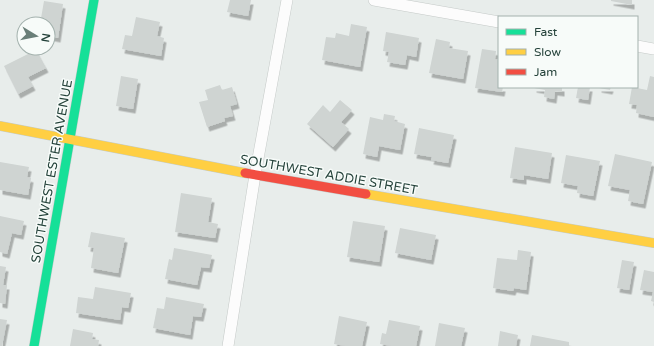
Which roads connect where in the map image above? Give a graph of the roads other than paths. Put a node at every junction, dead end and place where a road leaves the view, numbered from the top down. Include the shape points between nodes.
1 (94, 0) edge
2 (287, 0) edge
3 (374, 0) edge
4 (498, 22) edge
5 (638, 46) edge
6 (654, 49) edge
7 (0, 126) edge
8 (70, 139) junction
9 (255, 174) junction
10 (654, 243) edge
11 (34, 346) edge
12 (228, 346) edge

1 - 8 street, SOUTHWEST ESTER AVENUE
2 - 9 street
3 - 4 street
5 - 6 street
7 - 8 street, SOUTHWEST ADDIE STREET
8 - 9 street, SOUTHWEST ADDIE STREET
8 - 11 street, SOUTHWEST ESTER AVENUE
9 - 10 street, SOUTHWEST ADDIE STREET
9 - 12 street

